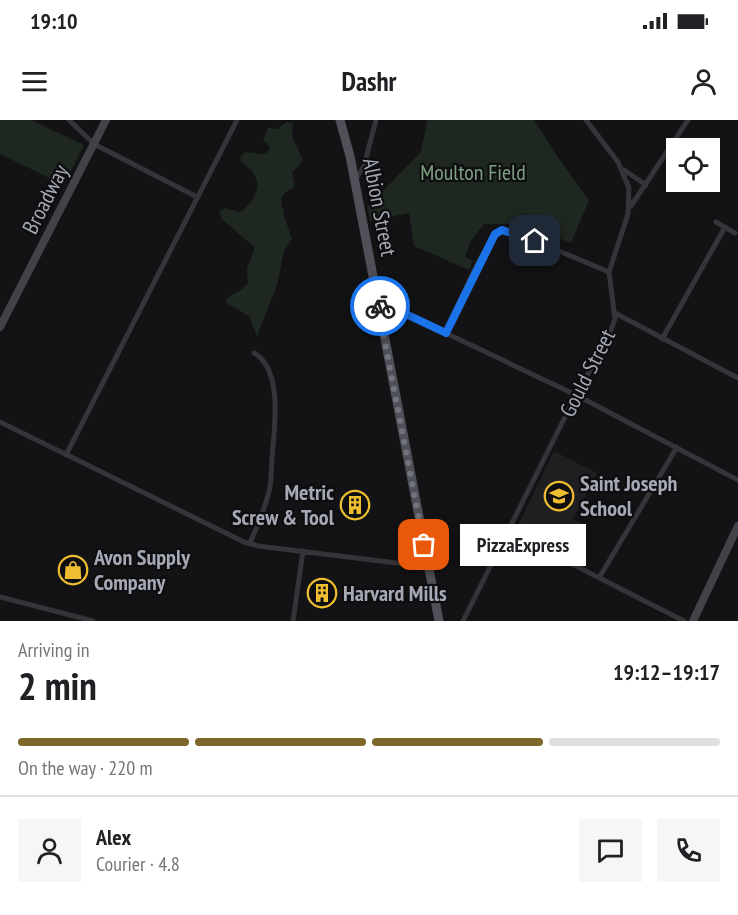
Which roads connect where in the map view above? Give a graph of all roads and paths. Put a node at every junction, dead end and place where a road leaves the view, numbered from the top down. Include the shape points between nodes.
1 (69, 120) edge
2 (106, 120) edge
3 (237, 120) edge
4 (340, 120) edge
5 (376, 120) edge
6 (586, 120) edge
7 (688, 120) edge
8 (94, 144) junction
9 (622, 169) junction
10 (355, 180) junction
11 (646, 185) junction
12 (197, 197) junction
13 (630, 207) junction
14 (716, 222) dead end
15 (725, 227) junction
16 (735, 233) dead end
17 (609, 272) junction
18 (378, 306) junction
19 (615, 313) junction
20 (0, 327) edge
21 (446, 333) junction
22 (662, 339) junction
23 (254, 353) dead end
24 (738, 378) edge
25 (576, 395) junction
26 (0, 422) edge
27 (677, 447) junction
28 (66, 455) junction
29 (738, 480) edge
30 (738, 526) edge
31 (507, 531) junction
32 (250, 543) junction
33 (303, 551) junction
34 (428, 564) junction
35 (599, 578) junction
36 (0, 597) edge
37 (442, 620) edge
38 (93, 621) edge
39 (293, 621) edge
40 (463, 621) edge
41 (684, 621) edge
42 (693, 621) edge

1 - 8 street
2 - 8 street, Broadway
3 - 12 street
4 - 10 main road, Albion Street
5 - 10 street via 365,165
6 - 9 street, Gould Street
7 - 11 street
8 - 12 street
8 - 20 street, Broadway
9 - 11 street
9 - 13 street, Gould Street
10 - 18 main road, Albion Street
11 - 13 street
12 - 28 street
13 - 17 street, Gould Street
14 - 15 street
15 - 16 street
15 - 22 street
17 - 19 street, Gould Street
17 - 21 street via 502,230 495,234
18 - 21 street via 389,307
18 - 34 main road, Albion Street
19 - 22 street
19 - 25 street, Gould Street via 608,338
21 - 25 street
22 - 24 street
23 - 32 street via 269,372 275,412 269,494
25 - 27 street
25 - 31 street, Gould Street
26 - 28 street
27 - 29 street
27 - 35 street
28 - 32 street
30 - 42 street
31 - 35 street
31 - 40 street, Gould Street
32 - 33 street
33 - 34 street
33 - 39 street
34 - 37 main road, Albion Street
35 - 41 street
36 - 38 street

